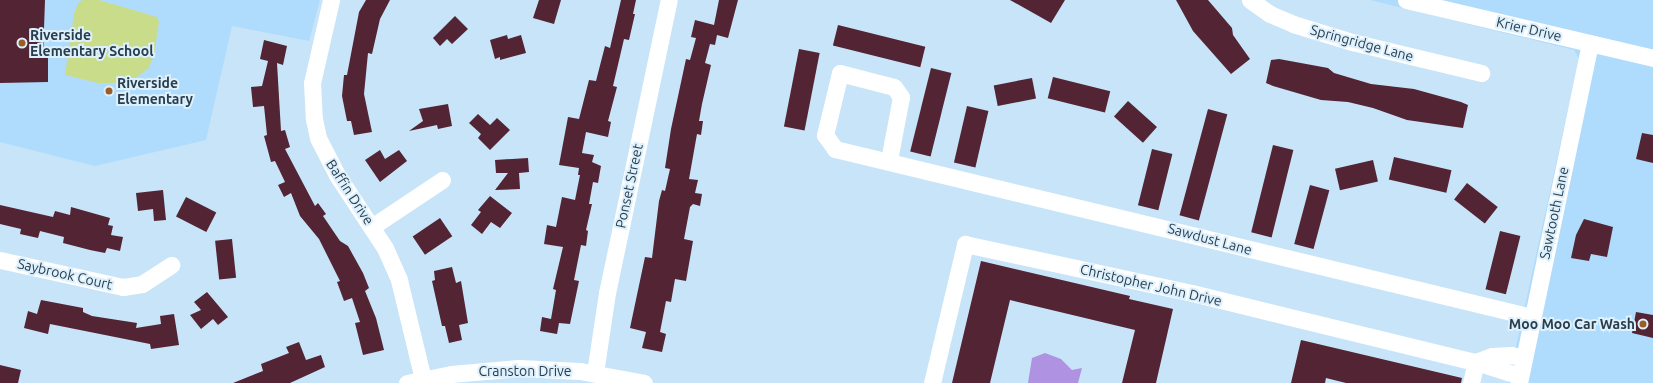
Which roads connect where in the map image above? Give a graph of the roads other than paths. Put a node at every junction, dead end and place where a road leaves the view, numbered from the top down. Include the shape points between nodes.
1 (332, 0) edge
2 (669, 0) edge
3 (1250, 0) edge
4 (1406, 0) edge
5 (1590, 43) junction
6 (1653, 58) edge
7 (1481, 73) dead end
8 (889, 160) junction
9 (442, 180) dead end
10 (372, 226) junction
11 (0, 260) edge
12 (171, 265) dead end
13 (1532, 317) junction
14 (1524, 358) junction
15 (1476, 362) junction
16 (595, 373) junction
17 (1520, 379) edge
18 (415, 381) edge
19 (644, 383) edge
20 (932, 383) edge
21 (1471, 383) edge

1 - 10 street, Baffin Drive via 312,83 314,119 326,157
2 - 16 street, Ponset Street via 607,293
3 - 7 street, Springridge Lane via 1270,14 1293,24 1352,42
4 - 5 street, Krier Drive
5 - 6 street, Krier Drive
5 - 13 street, Sawtooth Lane
8 - 8 street, Sawdust Lane via 835,149 825,135 840,73 894,87 901,97
8 - 13 street, Sawdust Lane
9 - 10 street
10 - 18 street, Baffin Drive via 399,280
11 - 12 street, Saybrook Court via 123,288 142,284
13 - 14 street, Sawtooth Lane
14 - 15 street via 1512,355 1492,356
14 - 17 street, Sawtooth Lane
15 - 17 street, Christopher John Drive
15 - 20 street, Christopher John Drive via 1192,293 965,244
15 - 21 street
16 - 18 street, Cranston Drive via 519,368 473,371
16 - 19 street, Cranston Drive

